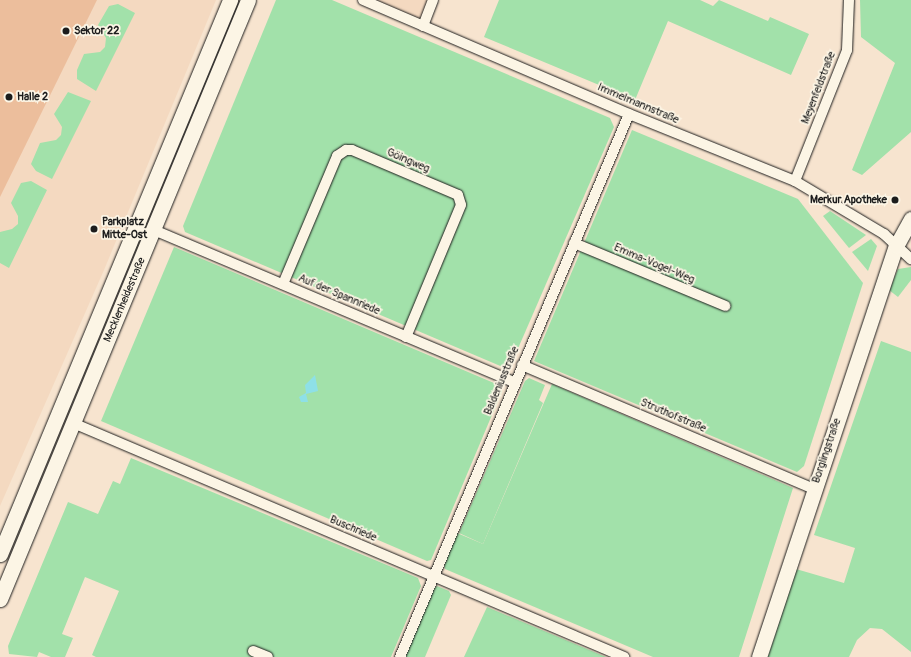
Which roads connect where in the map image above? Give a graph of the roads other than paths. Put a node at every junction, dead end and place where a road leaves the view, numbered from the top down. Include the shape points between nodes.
1 (230, 0) edge
2 (248, 0) edge
3 (363, 0) edge
4 (433, 0) edge
5 (849, 0) edge
6 (423, 26) junction
7 (628, 114) junction
8 (795, 181) junction
9 (911, 219) edge
10 (154, 230) junction
11 (574, 243) junction
12 (896, 246) junction
13 (911, 259) edge
14 (283, 284) junction
15 (725, 306) dead end
16 (406, 337) junction
17 (522, 365) junction
18 (514, 382) junction
19 (73, 423) junction
20 (814, 489) junction
21 (0, 554) edge
22 (433, 576) junction
23 (0, 599) edge
24 (253, 650) dead end
25 (268, 657) edge
26 (400, 657) edge
27 (624, 657) edge
28 (759, 657) edge

1 - 21 main road, Mecklenheidestraße
2 - 10 main road, Mecklenheidestraße
3 - 6 street, Immelmannstraße
4 - 6 street
5 - 8 street, Meyenfeldstraße via 847,50
6 - 7 street, Immelmannstraße
7 - 8 street, Immelmannstraße
7 - 11 street, Baldeniusstraße
8 - 12 street, Immelmannstraße via 884,234
9 - 12 main road, Borglingstraße
10 - 14 street, Auf der Spannriede
10 - 19 main road, Mecklenheidestraße
11 - 15 street, Emma-Vogel-Weg
11 - 17 street, Baldeniusstraße
12 - 13 street, Immelmannstraße
12 - 20 main road, Borglingstraße
14 - 16 street, Auf der Spannriede
14 - 16 street, Göingweg via 337,156 346,150 352,150 458,195 461,205
16 - 18 street, Auf der Spannriede
17 - 18 street, Baldeniusstraße
17 - 20 street, Struthofstraße
18 - 22 street, Baldeniusstraße
19 - 22 street, Buschriede
19 - 23 main road, Mecklenheidestraße
20 - 28 main road, Borglingstraße
22 - 26 street, Baldeniusstraße
22 - 27 street, Buschriede
24 - 25 street

